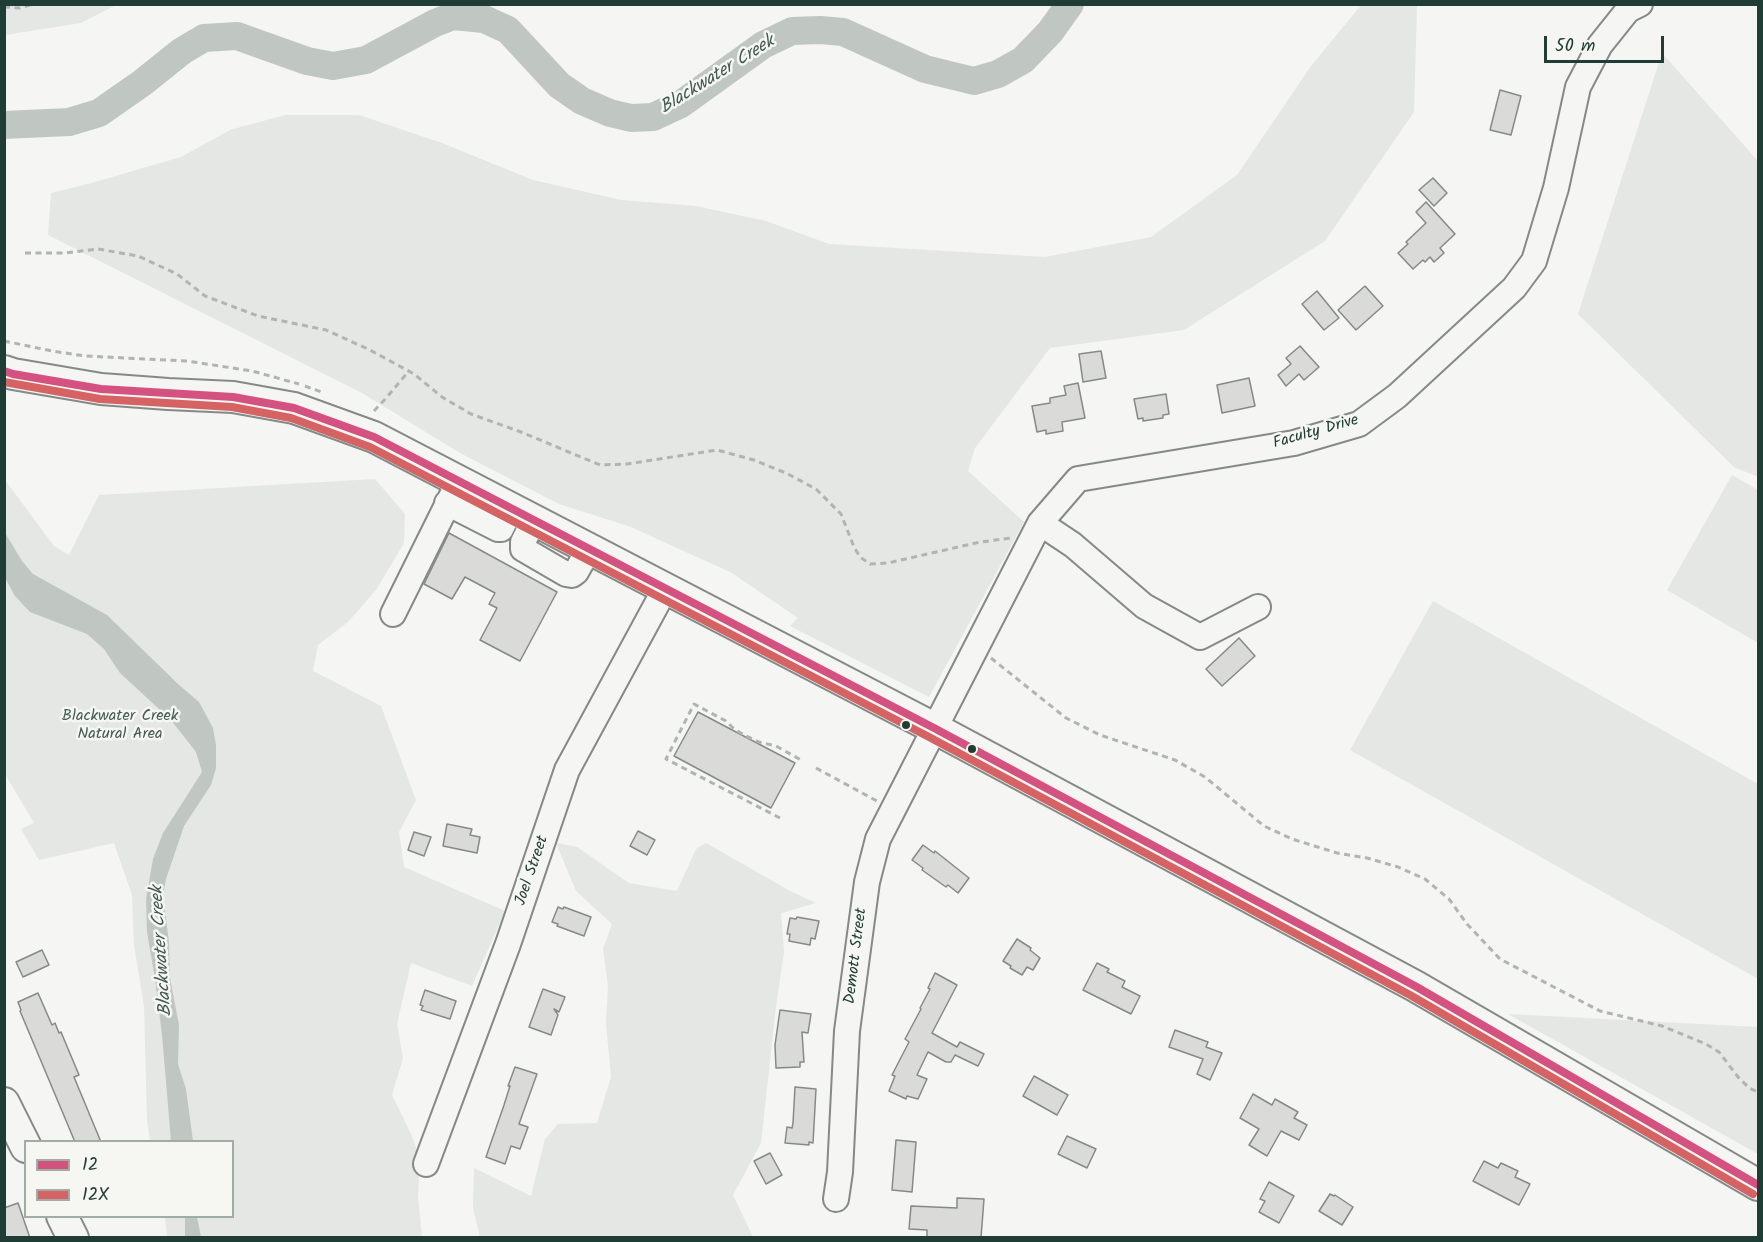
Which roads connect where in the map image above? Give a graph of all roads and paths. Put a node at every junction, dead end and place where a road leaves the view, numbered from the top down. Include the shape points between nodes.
1 (33, 4) edge
2 (1640, 4) edge
3 (4, 7) edge
4 (25, 253) dead end
5 (4, 371) edge
6 (408, 371) junction
7 (374, 411) dead end
8 (453, 492) junction
9 (1040, 523) junction
10 (1020, 537) dead end
11 (665, 589) junction
12 (1258, 607) dead end
13 (393, 614) dead end
14 (986, 654) dead end
15 (934, 728) junction
16 (801, 760) dead end
17 (816, 768) dead end
18 (884, 805) dead end
19 (780, 818) dead end
20 (1758, 1092) edge
21 (4, 1103) edge
22 (24, 1143) edge
23 (426, 1164) dead end
24 (1758, 1185) edge
25 (836, 1199) dead end
26 (63, 1218) edge
27 (74, 1238) edge

1 - 3 path
2 - 9 street, Faculty Drive via 1628,10 1600,45 1578,87 1556,189 1534,261 1514,288 1397,396 1359,424 1294,443 1078,478
4 - 6 path via 98,249 138,256 177,274 205,296 258,316 326,330
5 - 8 main road via 101,389 233,397 294,408 374,437
6 - 7 path
6 - 10 path via 471,414 600,465 717,450 786,473 816,489 841,514 854,547 870,564
8 - 11 main road via 522,514
8 - 13 street
9 - 12 street via 1073,545 1144,606 1200,637
9 - 15 street, Faculty Drive
11 - 15 main road
11 - 23 street, Joel Street via 567,770 505,954
14 - 20 path via 1066,718 1100,735 1175,760 1205,777 1264,826 1336,853 1398,867 1425,879 1449,899 1500,959 1600,1011 1662,1026 1706,1044 1719,1052 1749,1088
15 - 24 main road via 1414,986
15 - 25 street, Demott Street via 878,839 867,882 847,1031
16 - 19 path via 746,736 694,704 666,759
17 - 18 path
21 - 22 main road
26 - 27 main road

